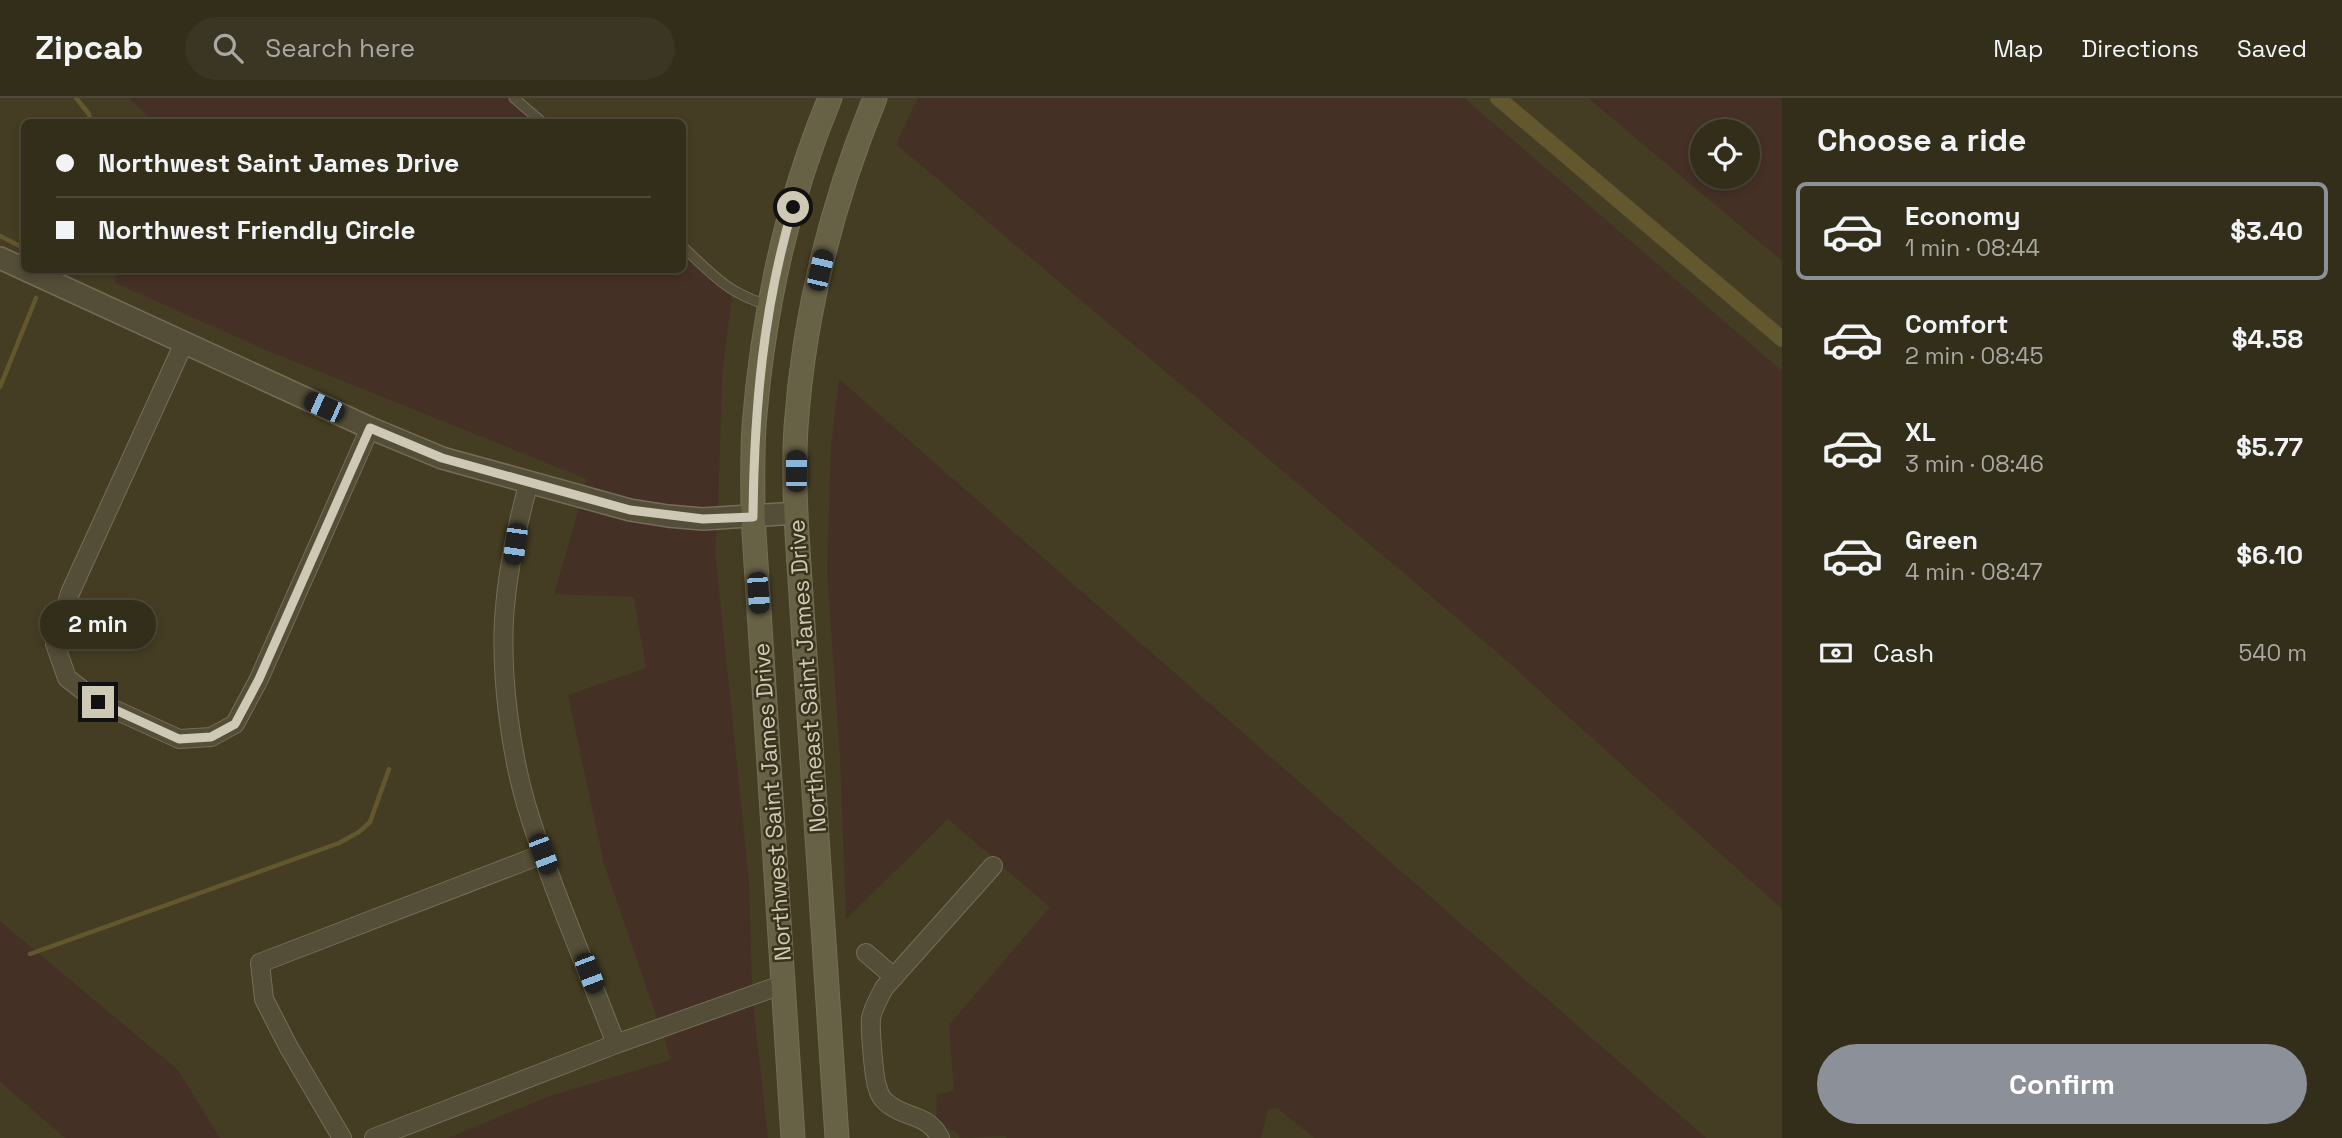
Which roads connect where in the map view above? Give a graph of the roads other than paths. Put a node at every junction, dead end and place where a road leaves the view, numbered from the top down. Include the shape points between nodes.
1 (514, 98) edge
2 (831, 98) edge
3 (875, 98) edge
4 (538, 119) edge
5 (686, 250) edge
6 (0, 258) edge
7 (21, 267) edge
8 (34, 273) edge
9 (770, 306) junction
10 (184, 342) junction
11 (370, 428) junction
12 (529, 482) junction
13 (796, 513) junction
14 (753, 517) junction
15 (543, 854) junction
16 (993, 866) dead end
17 (866, 953) dead end
18 (894, 977) junction
19 (784, 984) junction
20 (616, 1044) junction
21 (342, 1138) edge
22 (374, 1138) edge
23 (793, 1138) edge
24 (837, 1138) edge
25 (940, 1138) edge

1 - 4 lane
2 - 9 main road, Northwest Saint James Drive via 804,169
3 - 13 main road, Northeast Saint James Drive via 839,195 814,295 796,428
5 - 9 lane via 731,290
6 - 7 street
8 - 10 street
9 - 14 main road, Northwest Saint James Drive via 754,428
10 - 11 street
10 - 11 street via 71,593 55,644 67,678 98,702 179,739 211,737 235,724
11 - 12 street via 442,458
12 - 14 street via 667,516
12 - 15 street via 504,619 511,732 526,803
13 - 14 street
13 - 24 main road, Northeast Saint James Drive
14 - 19 main road, Northwest Saint James Drive
15 - 20 street
15 - 21 street via 260,963 264,999
16 - 18 street
17 - 18 street
18 - 25 street via 871,1019 877,1088 885,1102 921,1118
19 - 20 street
19 - 23 main road, Northwest Saint James Drive
20 - 22 street

